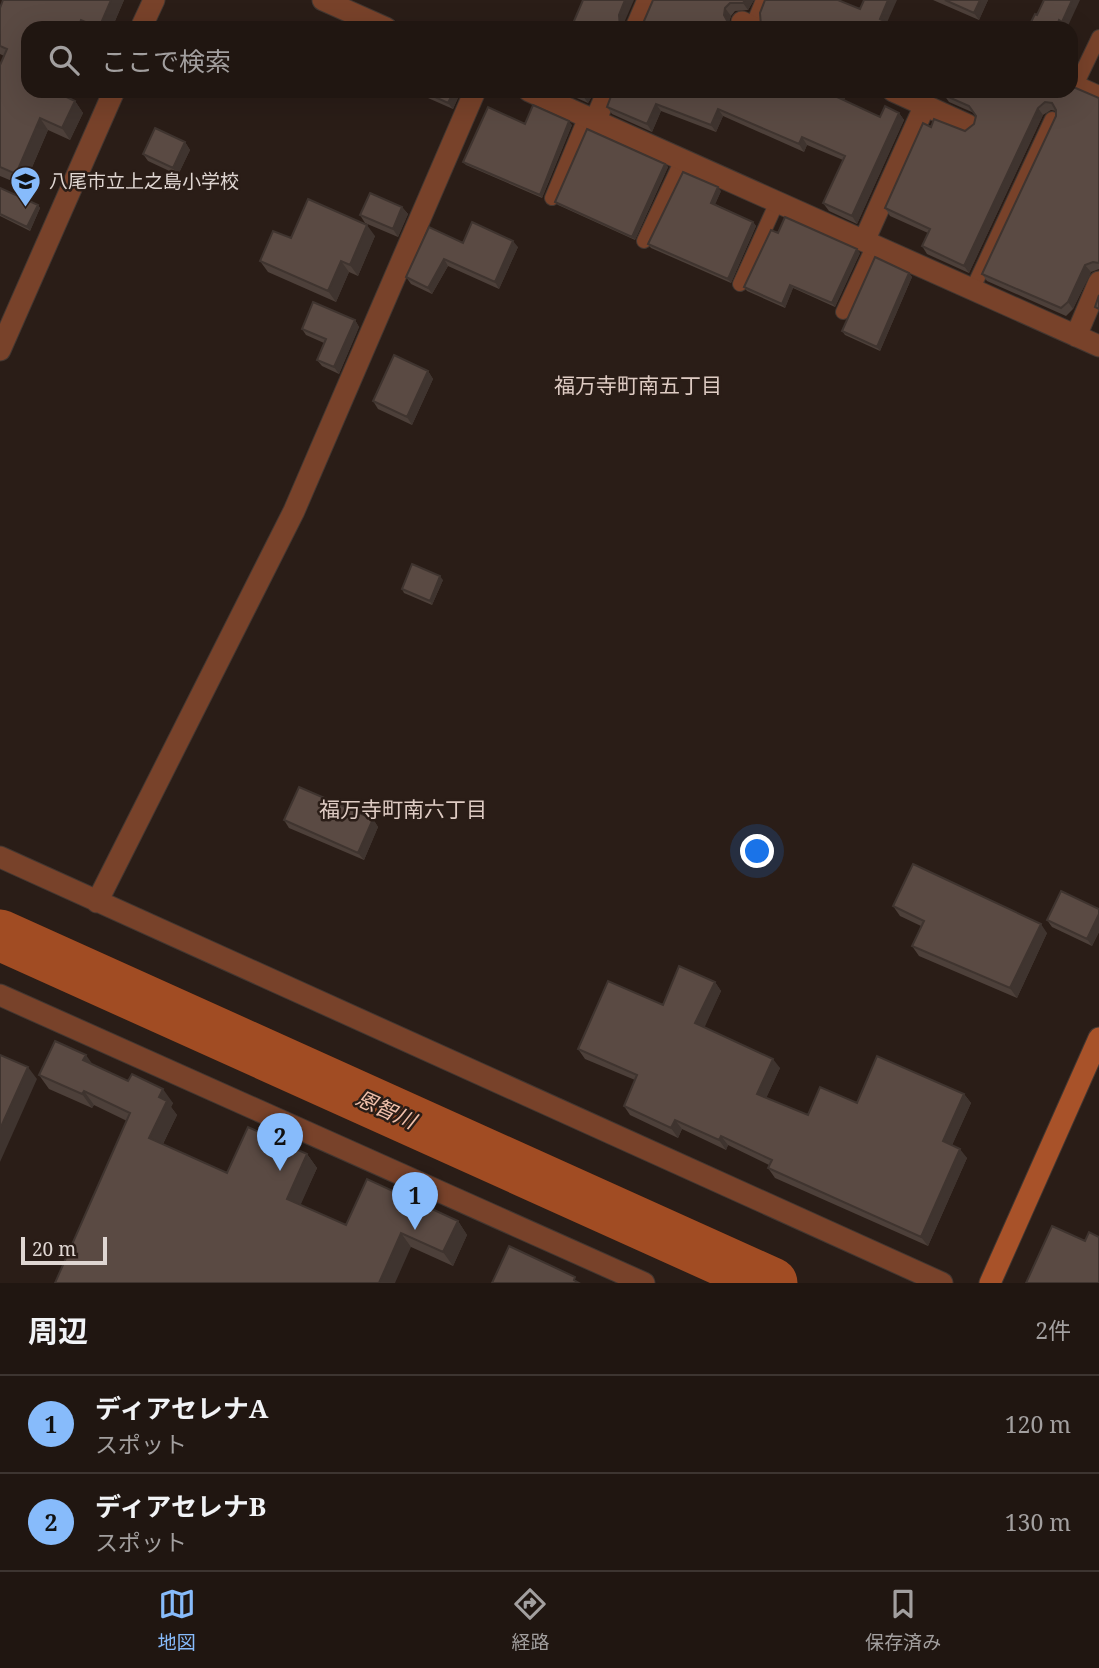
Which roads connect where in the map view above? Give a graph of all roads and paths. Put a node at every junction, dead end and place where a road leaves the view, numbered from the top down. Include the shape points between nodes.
1 (154, 0) edge
2 (323, 0) edge
3 (648, 0) edge
4 (763, 0) edge
5 (144, 21) edge
6 (370, 21) edge
7 (639, 21) edge
8 (752, 21) edge
9 (1099, 37) edge
10 (1078, 81) edge
11 (1078, 83) edge
12 (1099, 93) edge
13 (111, 98) edge
14 (472, 98) edge
15 (544, 98) edge
16 (604, 98) edge
17 (908, 98) edge
18 (925, 106) junction
19 (590, 119) junction
20 (1052, 119) edge
21 (968, 125) edge
22 (682, 160) junction
23 (552, 198) dead end
24 (777, 202) junction
25 (644, 241) dead end
26 (869, 243) junction
27 (1099, 282) edge
28 (740, 284) dead end
29 (972, 290) junction
30 (843, 312) dead end
31 (1076, 336) junction
32 (1099, 346) edge
33 (0, 350) edge
34 (0, 857) edge
35 (97, 902) junction
36 (0, 995) edge
37 (1099, 1038) edge
38 (644, 1283) edge
39 (942, 1283) edge
40 (990, 1283) edge

1 - 5 street
2 - 6 street
3 - 7 street
4 - 8 lane
9 - 10 lane
11 - 12 lane
13 - 33 street
14 - 35 street via 294,511
15 - 19 street
16 - 19 street
17 - 18 street
18 - 21 street
18 - 26 street
19 - 22 street
19 - 23 lane
20 - 29 lane
22 - 24 street
22 - 25 lane
24 - 26 street
24 - 28 lane
26 - 29 street
26 - 30 lane
27 - 31 street
29 - 31 street
31 - 32 street
34 - 35 street
35 - 39 street
36 - 38 street
37 - 40 street

